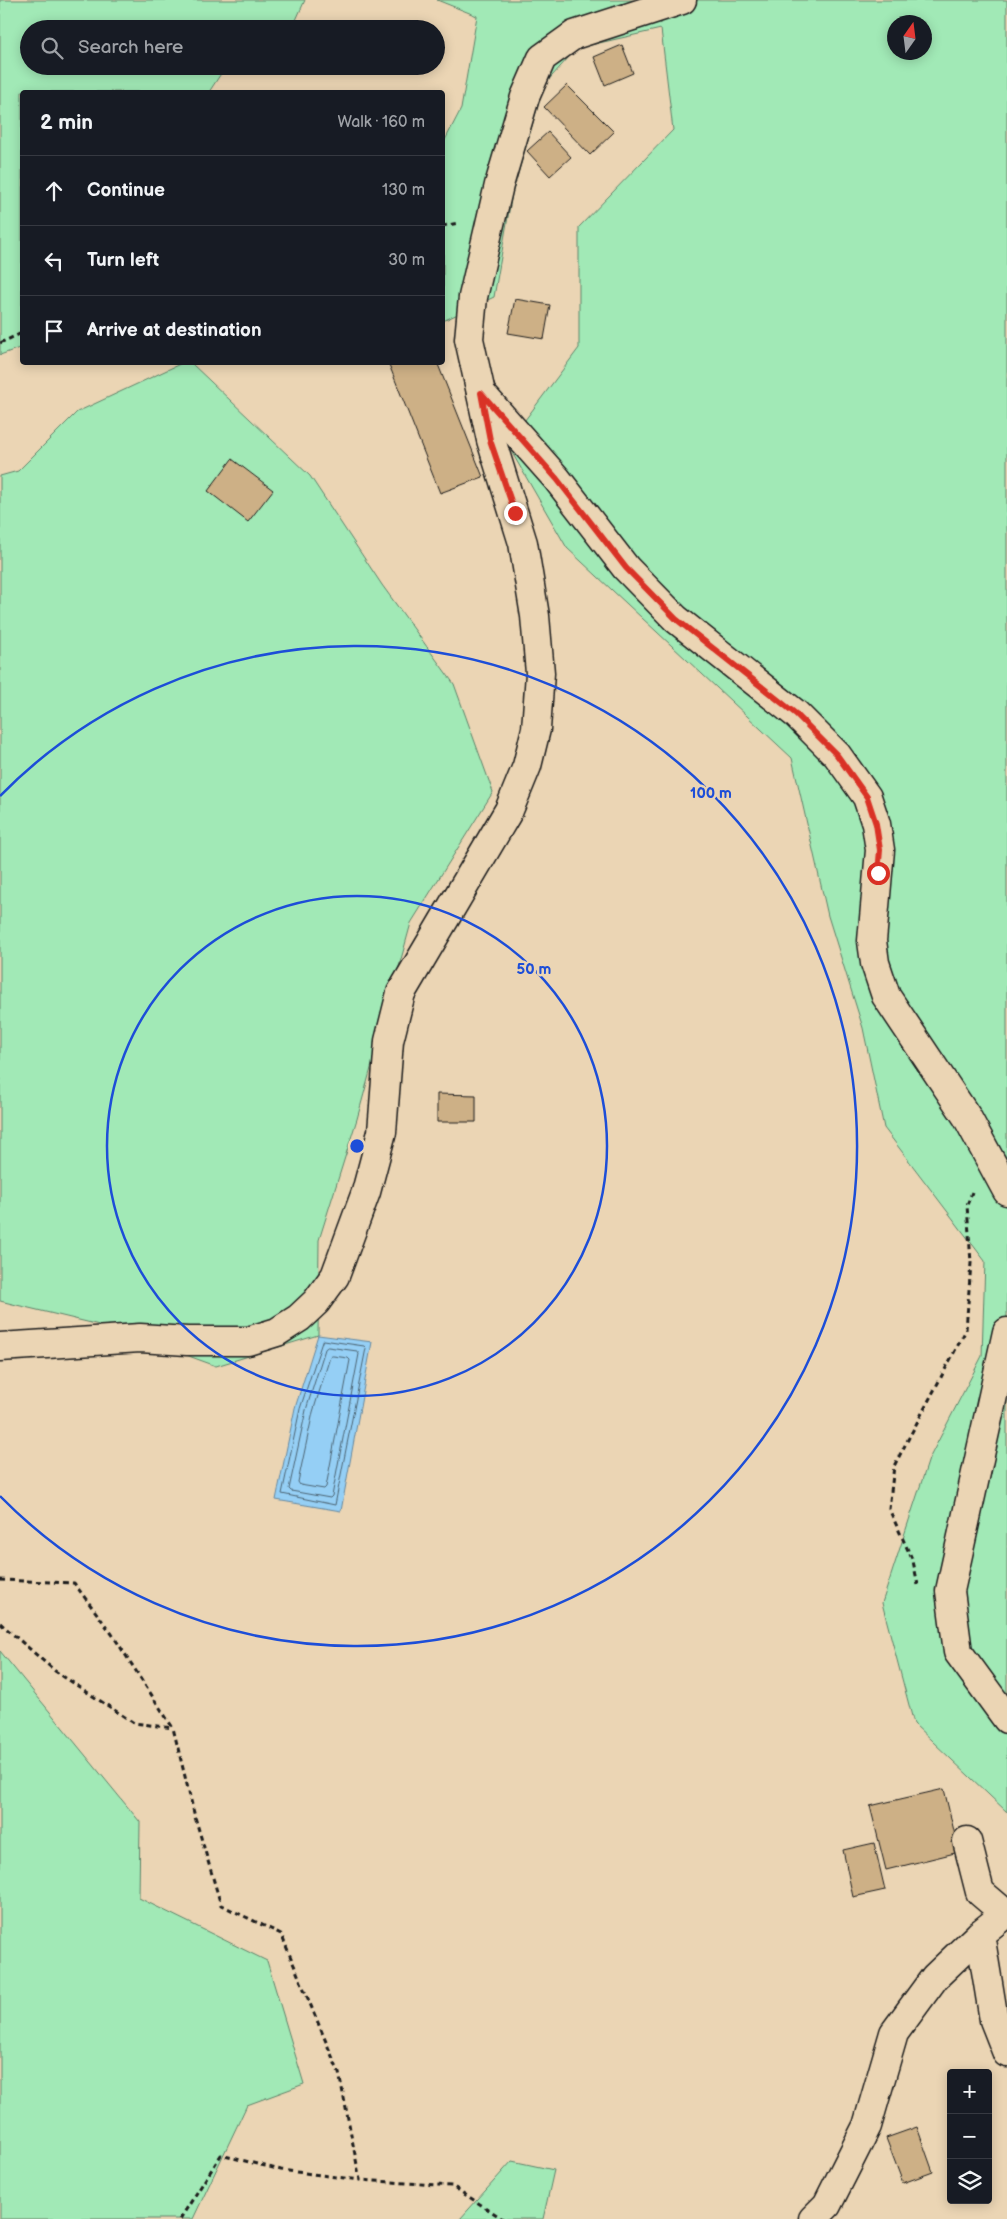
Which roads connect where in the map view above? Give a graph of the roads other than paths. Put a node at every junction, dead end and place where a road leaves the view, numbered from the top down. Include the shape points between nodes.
1 (682, 0) edge
2 (481, 393) junction
3 (1007, 1191) edge
4 (1007, 1332) edge
5 (0, 1347) edge
6 (1007, 1719) edge
7 (967, 1841) dead end
8 (1006, 1915) edge
9 (980, 1934) junction
10 (1007, 2053) edge
11 (813, 2219) edge

1 - 2 street via 574,35 542,58 525,97 499,185 473,297 469,339
2 - 3 street via 557,479 626,568 676,619 796,714 837,755 867,797 880,850 872,941 875,963 886,996 967,1117
2 - 5 street via 490,440 525,552 540,674 536,729 527,766 509,810 401,992 389,1041 382,1132 366,1192 335,1276 299,1318 277,1332 248,1341 140,1338
4 - 6 street via 950,1591 958,1652
7 - 8 street via 980,1892
8 - 9 street
9 - 10 street via 994,2020
9 - 11 street via 935,1977 894,2033 867,2126 827,2205

